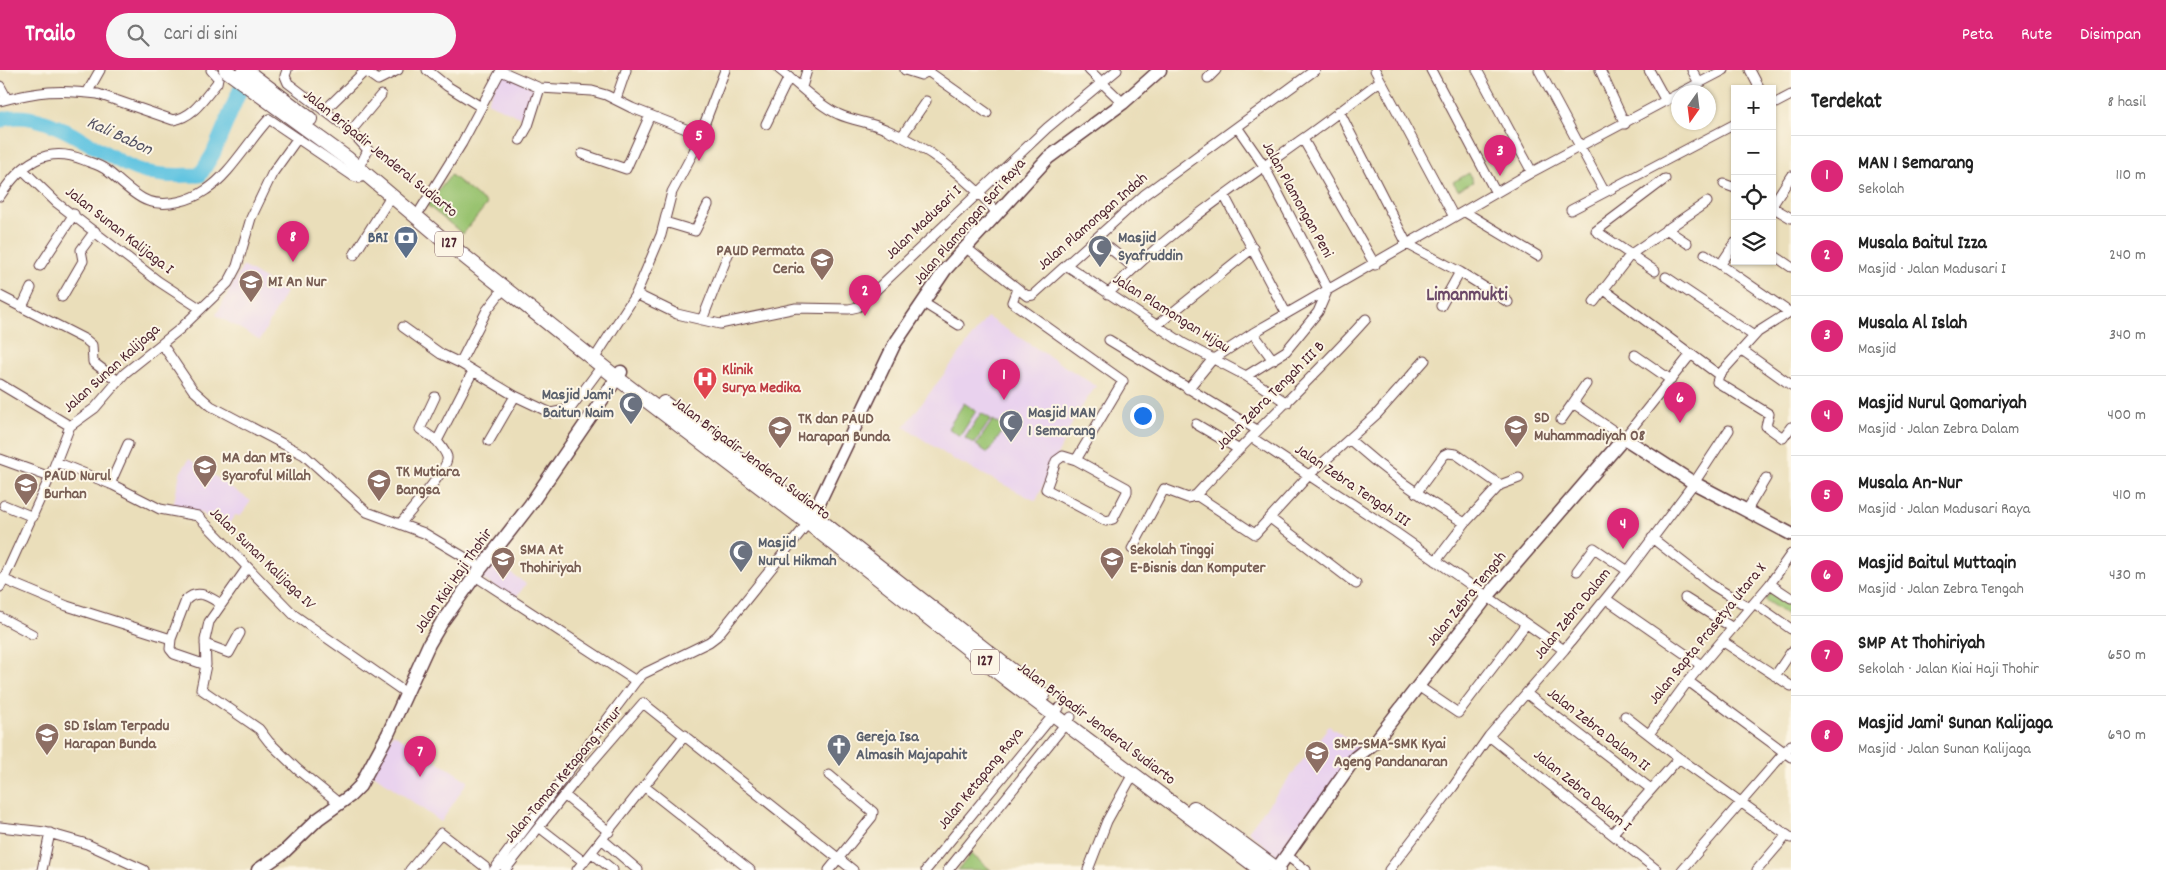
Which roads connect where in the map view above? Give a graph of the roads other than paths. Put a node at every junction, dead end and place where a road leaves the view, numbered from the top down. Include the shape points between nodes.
1 (100, 70) edge
2 (211, 70) edge
3 (226, 70) edge
4 (245, 70) edge
5 (287, 70) edge
6 (398, 70) edge
7 (427, 70) edge
8 (626, 70) edge
9 (725, 70) edge
10 (780, 70) edge
11 (807, 70) edge
12 (905, 70) edge
13 (1089, 70) edge
14 (1117, 70) edge
15 (1160, 70) edge
16 (1216, 70) edge
17 (1315, 70) edge
18 (1376, 70) edge
19 (1431, 70) edge
20 (1477, 70) edge
21 (1539, 70) edge
22 (1600, 70) edge
23 (1649, 70) edge
24 (1692, 70) edge
25 (1724, 70) edge
26 (1750, 70) edge
27 (501, 71) edge
28 (929, 71) edge
29 (789, 77) junction
30 (1208, 78) dead end
31 (1380, 81) junction
32 (1103, 82) junction
33 (1699, 83) junction
34 (1695, 85) edge
35 (1758, 85) edge
36 (0, 86) edge
37 (802, 87) junction
38 (540, 88) junction
39 (87, 92) junction
40 (381, 95) dead end
41 (1791, 95) edge
42 (1671, 98) edge
43 (616, 99) junction
44 (3, 100) edge
45 (926, 101) dead end
46 (1666, 101) junction
47 (1123, 103) junction
48 (1776, 103) edge
49 (284, 105) junction
50 (481, 107) junction
51 (324, 111) junction
52 (1338, 112) junction
53 (987, 113) dead end
54 (650, 115) junction
55 (766, 124) dead end
56 (1625, 124) junction
57 (1731, 126) edge
58 (1237, 127) junction
59 (351, 131) junction
60 (701, 135) junction
61 (902, 136) junction
62 (297, 139) junction
63 (520, 140) dead end
64 (1303, 140) junction
65 (1579, 146) junction
66 (582, 154) dead end
67 (363, 160) junction
68 (1264, 166) junction
69 (23, 170) junction
70 (1532, 172) junction
71 (367, 174) junction
72 (1791, 176) edge
73 (1666, 179) dead end
74 (1724, 184) dead end
75 (1731, 187) edge
76 (1604, 192) junction
77 (1496, 194) junction
78 (1224, 195) junction
79 (0, 196) edge
80 (392, 196) junction
81 (1776, 200) edge
82 (987, 202) junction
83 (1707, 202) dead end
84 (708, 205) dead end
85 (421, 209) junction
86 (1776, 209) edge
87 (1571, 210) dead end
88 (1465, 212) junction
89 (74, 214) junction
90 (1454, 218) junction
91 (1791, 218) edge
92 (665, 222) junction
93 (1666, 229) junction
94 (95, 231) junction
95 (1097, 238) junction
96 (1687, 243) dead end
97 (1407, 244) junction
98 (965, 247) junction
99 (1253, 248) junction
100 (1731, 249) edge
101 (729, 252) dead end
102 (1631, 254) junction
103 (1706, 254) dead end
104 (354, 255) dead end
105 (1538, 256) dead end
106 (1776, 257) edge
107 (1721, 264) junction
108 (1066, 265) junction
109 (1374, 265) junction
110 (40, 266) dead end
111 (1134, 267) junction
112 (1791, 267) edge
113 (1655, 271) dead end
114 (1460, 272) junction
115 (1666, 277) dead end
116 (31, 288) dead end
117 (504, 288) junction
118 (1018, 289) junction
119 (1328, 289) junction
120 (1603, 289) junction
121 (636, 294) junction
122 (1108, 294) junction
123 (0, 296) edge
124 (62, 298) dead end
125 (922, 302) junction
126 (1508, 302) dead end
127 (1594, 302) dead end
128 (1441, 306) dead end
129 (22, 307) junction
130 (201, 309) junction
131 (1790, 311) edge
132 (1286, 313) junction
133 (1366, 319) dead end
134 (702, 320) junction
135 (958, 325) dead end
136 (1157, 325) junction
137 (403, 327) dead end
138 (1253, 333) junction
139 (1754, 336) junction
140 (1109, 340) dead end
141 (162, 344) junction
142 (1742, 350) junction
143 (1691, 354) junction
144 (1635, 356) dead end
145 (600, 359) junction
146 (1212, 360) junction
147 (1273, 360) junction
148 (1425, 360) dead end
149 (460, 363) junction
150 (473, 371) junction
151 (619, 375) junction
152 (1246, 376) junction
153 (1719, 376) junction
154 (1672, 380) junction
155 (118, 381) junction
156 (0, 384) edge
157 (1586, 384) dead end
158 (1791, 385) edge
159 (1188, 389) junction
160 (515, 396) junction
161 (435, 398) dead end
162 (1287, 403) junction
163 (1573, 403) junction
164 (1561, 420) dead end
165 (1196, 424) dead end
166 (70, 426) junction
167 (1791, 427) edge
168 (1729, 430) dead end
169 (1254, 434) junction
170 (1624, 438) junction
171 (1350, 440) junction
172 (436, 441) junction
173 (489, 442) dead end
174 (128, 444) dead end
175 (1238, 449) junction
176 (0, 459) edge
177 (1076, 460) junction
178 (56, 462) junction
179 (1309, 475) junction
180 (50, 477) junction
181 (1519, 478) dead end
182 (1766, 478) dead end
183 (110, 484) junction
184 (1694, 484) junction
185 (1500, 485) junction
186 (1416, 493) junction
187 (1196, 495) junction
188 (4, 505) dead end
189 (1747, 510) junction
190 (32, 517) junction
191 (1270, 518) junction
192 (810, 519) junction
193 (1465, 523) junction
194 (400, 524) junction
195 (1791, 534) edge
196 (1652, 538) junction
197 (1132, 549) dead end
198 (1791, 554) edge
199 (1436, 561) junction
200 (247, 568) junction
201 (478, 571) junction
202 (1628, 571) junction
203 (1577, 572) dead end
204 (1, 581) edge
205 (1356, 584) dead end
206 (1770, 584) junction
207 (1487, 597) junction
208 (1685, 598) dead end
209 (1791, 598) edge
210 (1606, 599) junction
211 (221, 604) junction
212 (1752, 606) junction
213 (0, 617) edge
214 (1526, 624) junction
215 (1732, 628) junction
216 (1791, 629) edge
217 (240, 633) dead end
218 (32, 634) dead end
219 (171, 639) junction
220 (1722, 640) junction
221 (205, 644) junction
222 (1564, 650) junction
223 (1791, 652) edge
224 (206, 666) junction
225 (1701, 666) junction
226 (1775, 676) junction
227 (636, 681) junction
228 (1688, 681) junction
229 (1418, 686) junction
230 (1791, 686) edge
231 (406, 693) junction
232 (1527, 694) junction
233 (1056, 711) junction
234 (1625, 716) dead end
235 (1068, 720) junction
236 (1649, 734) junction
237 (686, 736) junction
238 (1489, 736) junction
239 (1031, 742) junction
240 (1043, 751) junction
241 (1789, 751) edge
242 (1679, 758) junction
243 (1133, 774) junction
244 (829, 775) dead end
245 (1003, 776) junction
246 (645, 787) junction
247 (994, 787) junction
248 (1015, 787) junction
249 (1651, 789) junction
250 (564, 795) junction
251 (1006, 797) junction
252 (1742, 803) junction
253 (340, 804) junction
254 (539, 826) junction
255 (0, 827) edge
256 (609, 832) junction
257 (50, 833) junction
258 (1612, 834) junction
259 (1789, 836) edge
260 (603, 840) junction
261 (592, 853) junction
262 (1286, 855) junction
263 (838, 859) junction
264 (584, 862) junction
265 (42, 870) edge
266 (144, 870) edge
267 (258, 870) edge
268 (410, 870) edge
269 (484, 870) edge
270 (494, 870) edge
271 (505, 870) edge
272 (577, 870) edge
273 (613, 870) edge
274 (638, 870) edge
275 (750, 870) edge
276 (829, 870) edge
277 (853, 870) edge
278 (926, 870) edge
279 (948, 870) edge
280 (1088, 870) edge
281 (1261, 870) edge
282 (1277, 870) edge
283 (1306, 870) edge
284 (1389, 870) edge
285 (1657, 870) edge
286 (1682, 870) edge
287 (1757, 870) edge

1 - 39 street
2 - 39 street via 219,80 191,113 179,119 169,119
3 - 49 main road, Jalan Brigadir Jenderal Sudiarto / 127
4 - 49 main road, Jalan Brigadir Jenderal Sudiarto / 127
5 - 51 street via 288,83
6 - 51 street via 378,80 365,71
7 - 50 street
8 - 43 street
9 - 60 street
10 - 29 street
11 - 37 street
12 - 28 street via 921,75
13 - 32 street
14 - 32 street, Jalan Madusari I
15 - 47 street, Jalan Plamongan Sari Raya
16 - 30 street
17 - 58 street, Jalan Plamongan Indah
18 - 31 street
19 - 77 street
20 - 70 street
21 - 65 street
22 - 56 street
23 - 46 street
24 - 33 street
25 - 33 street
26 - 35 street
27 - 38 street
27 - 50 street
28 - 53 street
29 - 37 street
29 - 55 street
31 - 52 street
31 - 90 street
32 - 47 street
32 - 82 street, Jalan Madusari I via 1047,128
33 - 34 street
36 - 44 street
37 - 61 street via 837,114
38 - 43 street via 592,91
38 - 63 street
39 - 44 street via 49,90
40 - 59 street
41 - 48 street
42 - 46 street
43 - 54 street
45 - 61 street
46 - 56 street
47 - 82 street, Jalan Plamongan Sari Raya
49 - 67 main road, Jalan Brigadir Jenderal Sudiarto / 127
49 - 71 main road, Jalan Brigadir Jenderal Sudiarto / 127
50 - 85 street
51 - 59 street
52 - 64 street
52 - 97 street
54 - 60 street
54 - 66 street via 626,169
56 - 65 street
57 - 76 street
58 - 68 street, Jalan Plamongan Peni
58 - 95 street, Jalan Plamongan Indah via 1144,195
59 - 67 street via 368,150
60 - 92 street via 672,192
61 - 82 street via 954,172
62 - 69 street via 269,119 206,190 170,204 146,201 103,168 72,154 42,156
62 - 71 street via 353,176 359,178
62 - 130 street, Jalan Sunan Kalijaga via 272,174 251,218 237,266 228,283
64 - 68 street
64 - 109 street
65 - 70 street
65 - 76 street
67 - 85 main road, Jalan Brigadir Jenderal Sudiarto / 127
68 - 78 street
68 - 119 street, Jalan Plamongan Peni
69 - 79 street
69 - 89 street, Jalan Sunan Kalijaga I
70 - 77 street
71 - 80 main road, Jalan Brigadir Jenderal Sudiarto / 127
72 - 81 street
73 - 102 street via 1596,231
74 - 75 street
76 - 87 street
77 - 88 street
78 - 99 street
78 - 111 street
80 - 104 street
80 - 117 main road, Jalan Brigadir Jenderal Sudiarto / 127
82 - 98 street, Jalan Plamongan Sari Raya
82 - 134 street, Jalan Madusari I via 858,307 796,308 728,324
83 - 93 street
84 - 92 street via 695,231
85 - 145 main road, Jalan Brigadir Jenderal Sudiarto / 127
86 - 91 street
88 - 90 street
88 - 105 street
89 - 94 street, Jalan Sunan Kalijaga I
89 - 110 street
90 - 97 street
92 - 121 street
93 - 96 street
93 - 102 street
94 - 124 street via 81,250 83,261
94 - 130 street, Jalan Sunan Kalijaga I via 158,281
95 - 108 street, Jalan Plamongan Indah
95 - 111 street
97 - 109 street
97 - 114 street
98 - 118 street
98 - 125 street, Jalan Plamongan Sari Raya
99 - 132 street
99 - 136 street
100 - 107 street
101 - 134 street
102 - 113 street
102 - 120 street
103 - 107 street
106 - 112 street
107 - 131 street
108 - 118 street, Jalan Plamongan Indah via 1033,294 1028,296
108 - 122 street, Jalan Plamongan Hijau
109 - 119 street
111 - 122 street
114 - 126 street
114 - 128 street
115 - 139 street
116 - 129 street
117 - 145 main road, Jalan Brigadir Jenderal Sudiarto / 127
117 - 149 street via 487,310
118 - 177 street via 1012,302 1122,381
119 - 132 street
119 - 147 street via 1318,312 1286,351
120 - 127 street
120 - 143 street
121 - 134 street, Jalan Madusari I via 677,314
121 - 145 street
122 - 136 street, Jalan Plamongan Hijau
123 - 129 street
125 - 135 street
125 - 192 street, Jalan Plamongan Sari Raya via 887,358
129 - 155 street via 86,340 92,345 93,362
130 - 141 street, Jalan Sunan Kalijaga
131 - 139 street
132 - 138 street
133 - 162 street, Jalan Zebra Tengah III B
136 - 146 street, Jalan Plamongan Hijau
137 - 149 street via 436,351
138 - 146 street
138 - 147 street
139 - 142 street
140 - 159 street
141 - 155 street, Jalan Sunan Kalijaga
141 - 194 street via 193,390 211,406 304,455 367,512
142 - 153 street
142 - 158 street
143 - 153 street
143 - 154 street, Jalan Zebra Tengah
144 - 154 street
145 - 151 main road, Jalan Brigadir Jenderal Sudiarto / 127
145 - 160 street via 573,407 567,411 551,413
146 - 152 street, Jalan Plamongan Hijau
146 - 159 street
147 - 152 street
148 - 171 street
149 - 150 street
150 - 160 street
150 - 172 street
151 - 192 main road, Jalan Brigadir Jenderal Sudiarto / 127
151 - 201 street, Jalan Kiai Haji Thohir via 530,505
152 - 162 street, Jalan Plamongan Hijau
153 - 167 street via 1717,382 1769,414 1767,427 1783,438
154 - 170 street, Jalan Zebra Tengah
155 - 166 street, Jalan Sunan Kalijaga via 95,408
156 - 166 street
157 - 163 street
159 - 169 street
160 - 173 street
161 - 172 street via 420,429
162 - 169 street, Jalan Zebra Tengah III B
163 - 164 street
163 - 170 street
165 - 175 street
166 - 178 street, Jalan Sunan Kalijaga
168 - 184 street, Jalan Zebra Dalam
169 - 175 street, Jalan Zebra Tengah III B
169 - 179 street, Jalan Zebra Tengah III
170 - 184 street
170 - 207 street, Jalan Zebra Tengah
171 - 179 street
171 - 186 street
172 - 194 street via 447,461 433,484
174 - 183 street
175 - 187 street, Jalan Zebra Tengah III B
176 - 180 street
177 - 177 street via 1127,488 1110,521 1046,489 1057,458 1063,456
178 - 180 street, Jalan Sunan Kalijaga
178 - 183 street, Jalan Sunan Kalijaga IV
179 - 191 street
179 - 199 street, Jalan Zebra Tengah III
180 - 190 street, Jalan Sunan Kalijaga
181 - 185 street
182 - 189 street
183 - 200 street, Jalan Sunan Kalijaga IV via 160,509 198,516
184 - 189 street
184 - 196 street, Jalan Zebra Dalam
185 - 186 street via 1452,452 1444,455
185 - 193 street
186 - 193 street
187 - 191 street via 1252,534 1257,533
187 - 197 street via 1188,498 1164,489
188 - 190 street
189 - 195 street
190 - 204 street, Jalan Sunan Kalijaga
191 - 205 street
192 - 227 street via 721,631 709,642 647,672
192 - 233 main road, Jalan Brigadir Jenderal Sudiarto / 127
193 - 199 street
194 - 201 street via 430,536
196 - 202 street, Jalan Zebra Dalam
196 - 212 street via 1712,585
198 - 206 street, Jalan Sapta Prasetya Utara X
199 - 207 street, Jalan Zebra Tengah III
200 - 211 street
200 - 231 street, Jalan Sunan Kalijaga IV via 294,615
201 - 227 street
201 - 231 street, Jalan Kiai Haji Thohir via 429,644
202 - 203 street via 1594,548
202 - 210 street, Jalan Zebra Dalam
204 - 219 street
206 - 209 street
206 - 212 street, Jalan Sapta Prasetya Utara X
207 - 214 street, Jalan Zebra Tengah III
207 - 229 street, Jalan Zebra Tengah
208 - 215 street
210 - 222 street, Jalan Zebra Dalam
210 - 225 street
211 - 219 street via 204,594 191,596 186,600
211 - 221 street via 208,622
212 - 215 street, Jalan Sapta Prasetya Utara X
212 - 216 street
213 - 218 street
214 - 222 street, Jalan Zebra Tengah III
214 - 229 street via 1458,713
215 - 220 street, Jalan Sapta Prasetya Utara X
217 - 221 street via 229,653
219 - 224 street via 170,649 174,654
220 - 225 street, Jalan Sapta Prasetya Utara X
220 - 226 street
221 - 224 street
222 - 232 street, Jalan Zebra Dalam
223 - 226 street
224 - 253 street via 201,689 259,729 297,769
225 - 228 street, Jalan Sapta Prasetya Utara X
226 - 230 street
227 - 270 street
228 - 236 street, Jalan Sapta Prasetya Utara X
228 - 241 street
229 - 262 street, Jalan Zebra Tengah via 1374,743 1355,758
231 - 253 street, Jalan Kiai Haji Thohir via 368,774 356,791
232 - 238 street, Jalan Zebra Dalam
232 - 249 street, Jalan Zebra Dalam II
233 - 235 main road, Jalan Brigadir Jenderal Sudiarto / 127
233 - 239 street, Jalan Ketapang Raya
234 - 236 street
235 - 240 street, Jalan Ketapang Raya
235 - 243 main road, Jalan Brigadir Jenderal Sudiarto / 127
235 - 282 main road, Jalan Brigadir Jenderal Sudiarto / 127
236 - 242 street
237 - 246 street
237 - 250 street, Jalan Taman Ketapang Timur via 648,704 642,704
237 - 263 street
238 - 258 street, Jalan Zebra Dalam I
238 - 284 street, Jalan Zebra Dalam
239 - 240 street
239 - 245 street, Jalan Ketapang Raya
240 - 248 street, Jalan Ketapang Raya
241 - 252 street
242 - 249 street
242 - 252 street
243 - 280 street via 1107,821
243 - 281 main road, Jalan Brigadir Jenderal Sudiarto / 127
244 - 263 street via 873,812
245 - 247 street, Jalan Ketapang Raya
245 - 248 street
246 - 256 street
246 - 275 street
247 - 251 street
247 - 278 street, Jalan Ketapang Raya
248 - 251 street, Jalan Ketapang Raya
249 - 258 street
250 - 254 street, Jalan Taman Ketapang Timur
250 - 256 street
251 - 279 street, Jalan Ketapang Raya
252 - 259 street
252 - 286 street
253 - 267 street, Jalan Kiai Haji Thohir
254 - 264 street
254 - 271 street, Jalan Taman Ketapang Timur
255 - 257 street
256 - 260 street
257 - 265 street
257 - 266 street via 87,844
258 - 285 street, Jalan Zebra Dalam I
259 - 287 street
260 - 261 street
260 - 274 street
261 - 264 street
261 - 273 street
262 - 282 street, Jalan Zebra Tengah
262 - 283 street
263 - 276 street
263 - 277 street
264 - 272 street
268 - 269 street via 441,833 485,867

